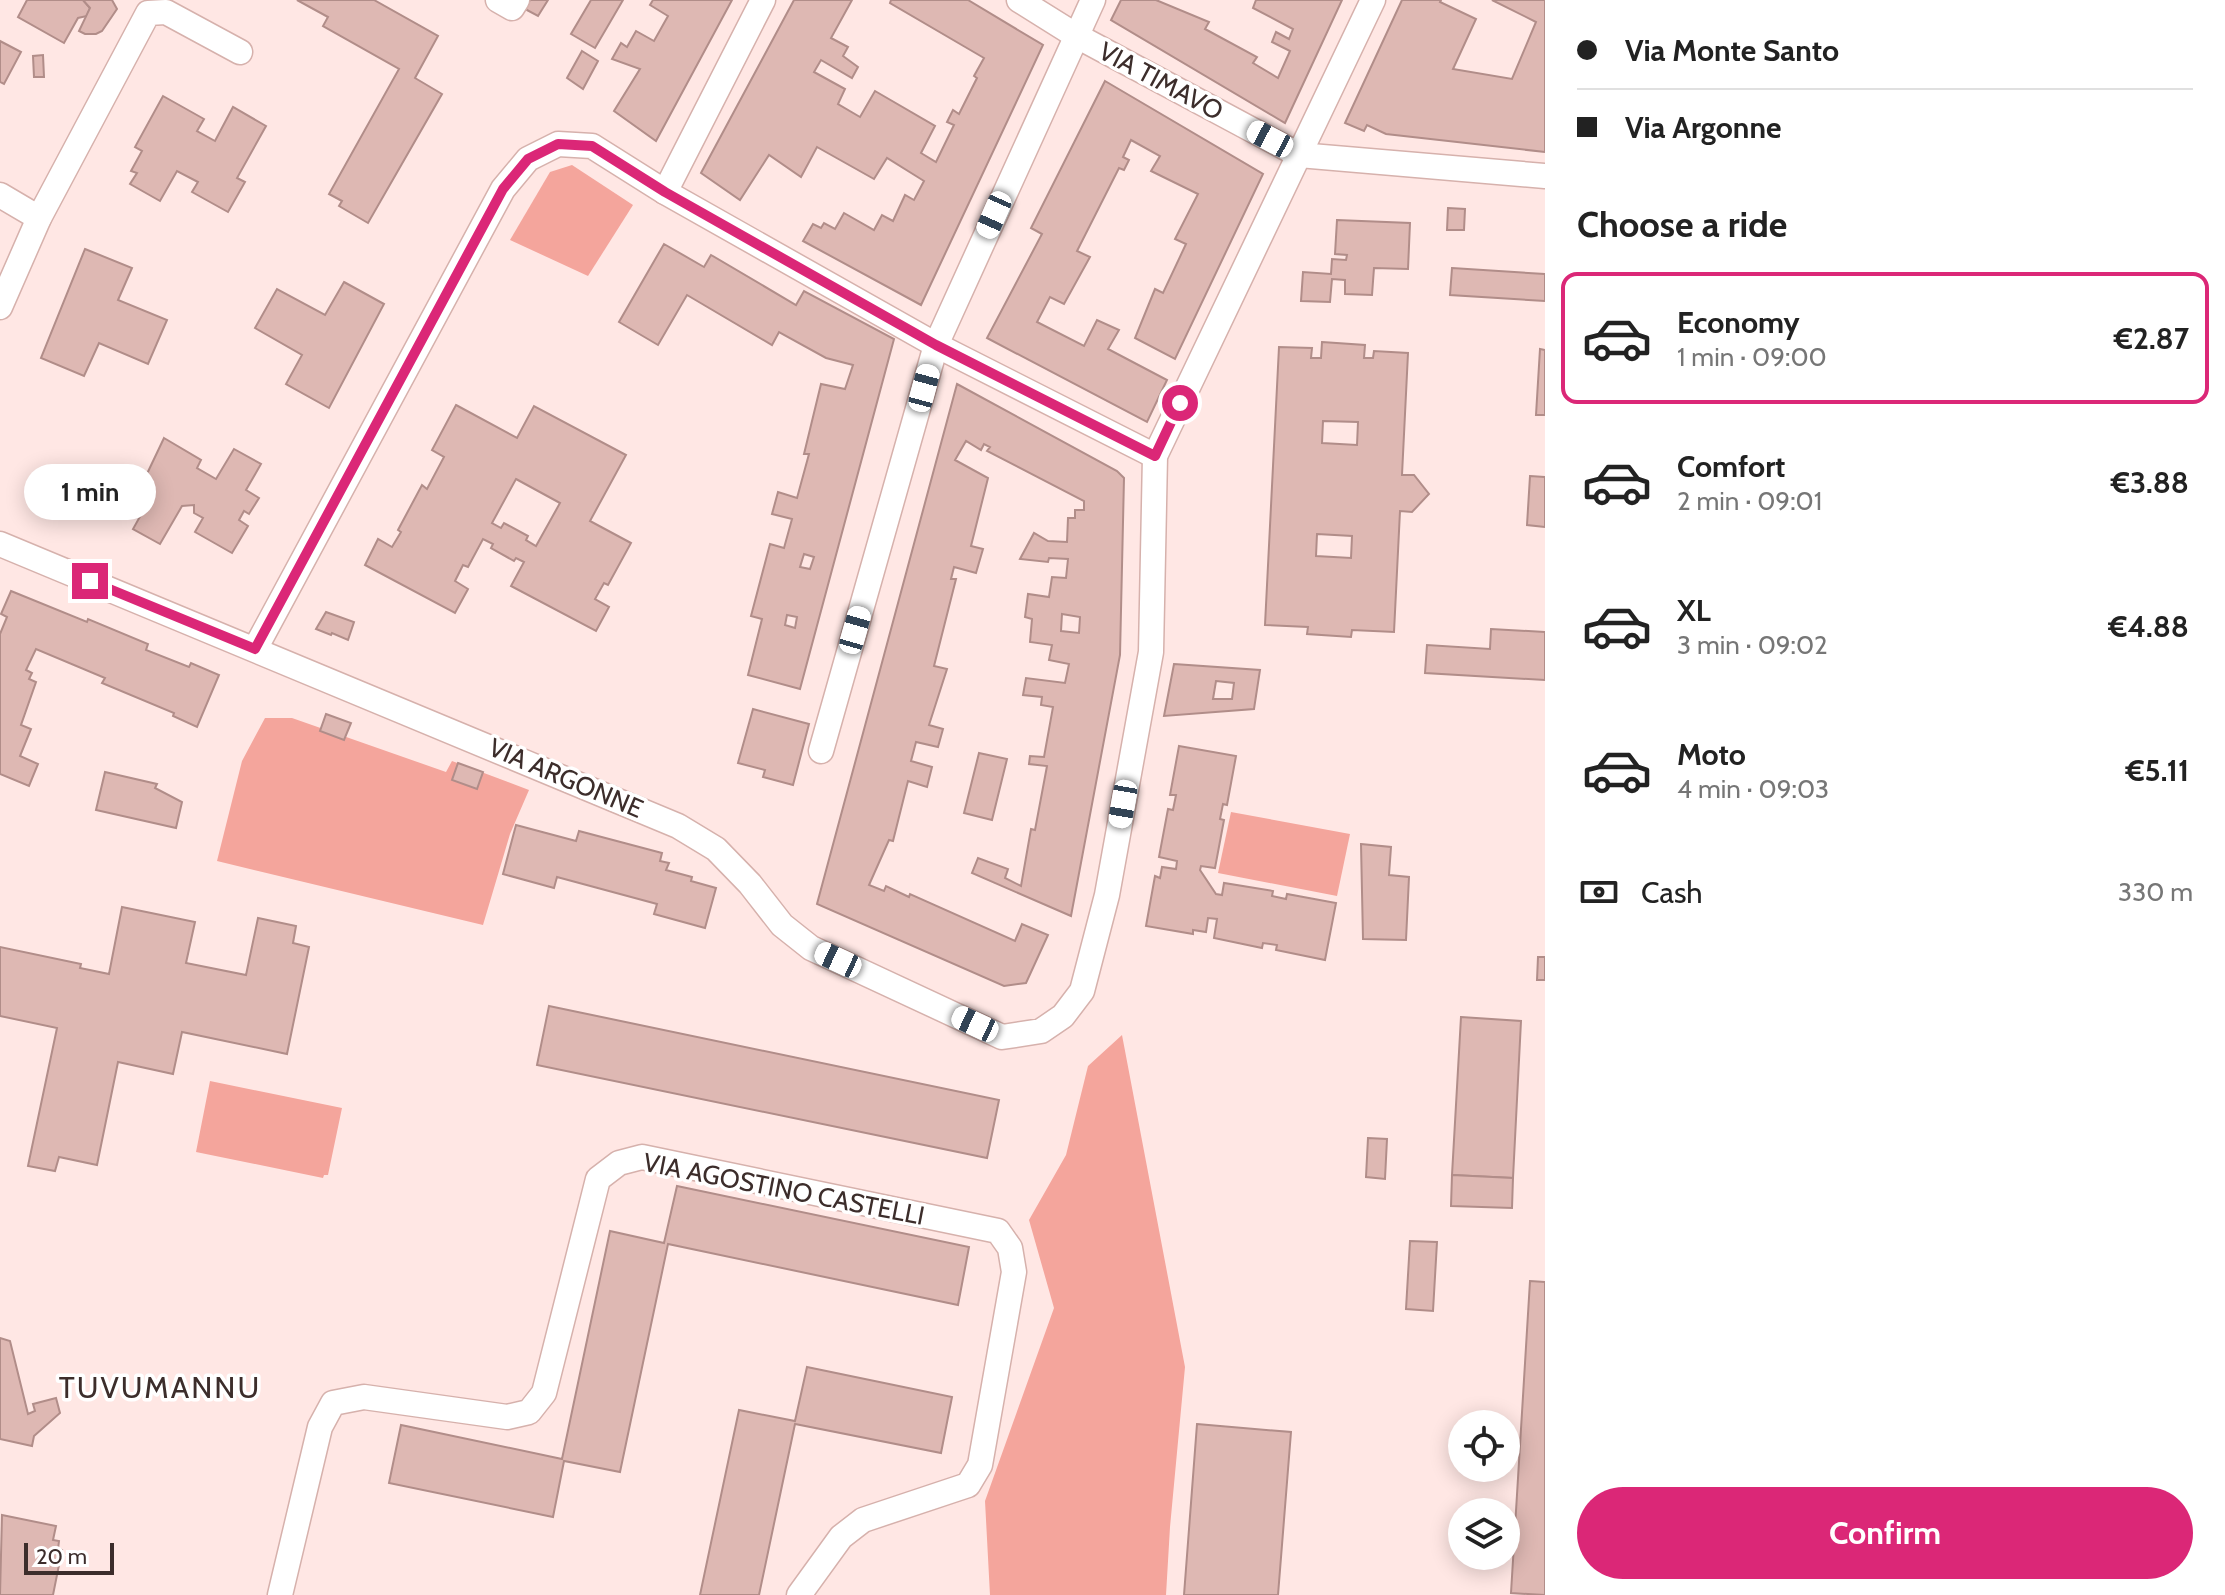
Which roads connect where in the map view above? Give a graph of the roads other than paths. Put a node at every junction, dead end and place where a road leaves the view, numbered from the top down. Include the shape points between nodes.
1 (498, 0) edge
2 (517, 0) edge
3 (763, 0) edge
4 (1019, 0) edge
5 (1093, 0) edge
6 (1373, 0) edge
7 (1075, 35) junction
8 (240, 52) dead end
9 (1299, 155) junction
10 (1545, 176) edge
11 (665, 192) junction
12 (0, 195) edge
13 (39, 218) junction
14 (0, 307) edge
15 (936, 345) junction
16 (1155, 456) junction
17 (0, 544) edge
18 (255, 649) junction
19 (821, 751) dead end
20 (280, 1595) edge
21 (799, 1595) edge

1 - 2 street via 512,8
3 - 11 street
4 - 7 street, VIA TIMAVO
5 - 7 street
6 - 9 street
7 - 9 street, VIA TIMAVO
7 - 15 street
8 - 13 street via 166,12 148,13
9 - 10 street, VIA TIMAVO
9 - 16 street
11 - 15 street
11 - 18 street via 592,146 558,144 528,159 503,189
12 - 13 street
13 - 14 street
15 - 16 street
15 - 19 street
16 - 18 street, VIA ARGONNE via 1151,652 1107,895 1082,991 1063,1016 1041,1031 1002,1037 811,948 782,925 716,849 678,826
17 - 18 street, VIA ARGONNE
20 - 21 street, VIA AGOSTINO CASTELLI via 320,1427 333,1403 364,1397 507,1417 529,1412 544,1393 598,1179 619,1163 642,1157 998,1231 1010,1248 1014,1272 980,1465 968,1485 863,1520 841,1537

